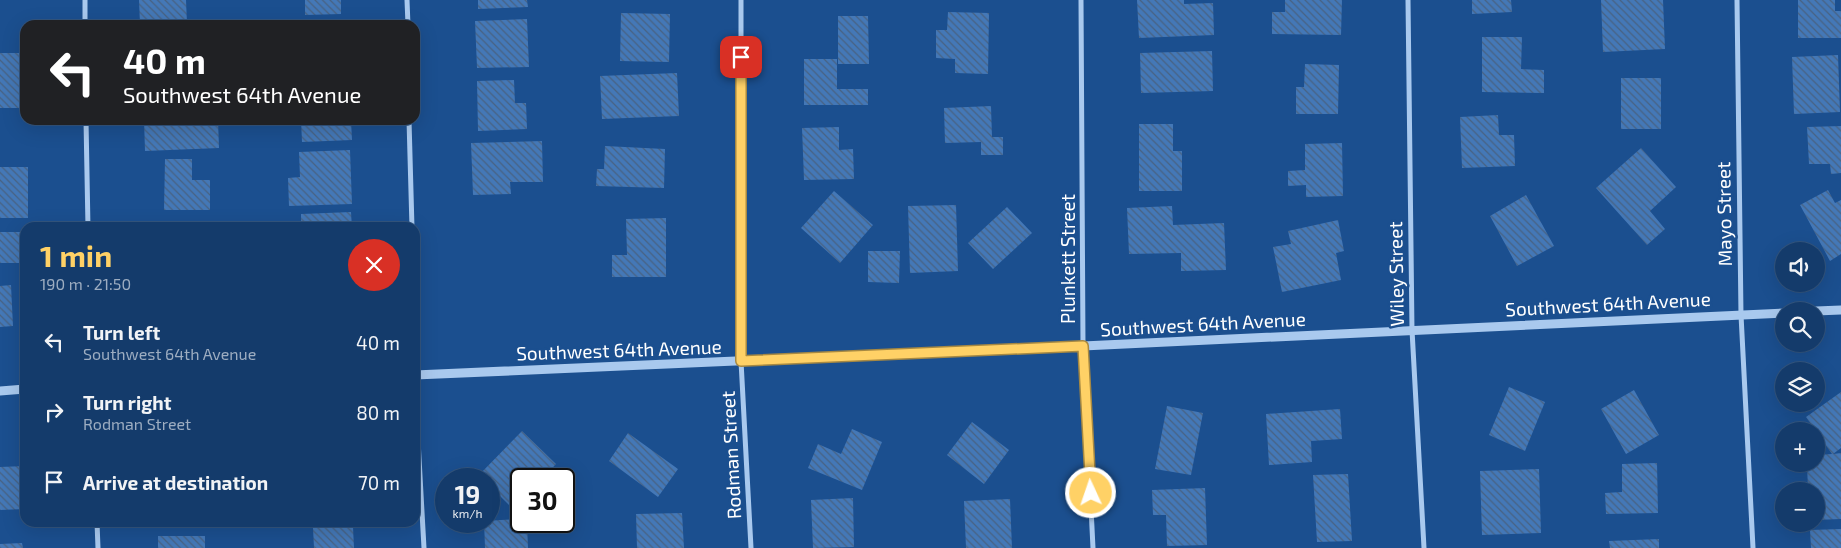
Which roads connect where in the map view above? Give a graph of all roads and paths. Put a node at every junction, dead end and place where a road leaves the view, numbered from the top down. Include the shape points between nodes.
1 (85, 0) edge
2 (407, 0) edge
3 (741, 0) edge
4 (1081, 0) edge
5 (1408, 0) edge
6 (1737, 0) edge
7 (85, 20) edge
8 (408, 20) edge
9 (86, 125) edge
10 (410, 125) edge
11 (88, 222) edge
12 (412, 222) edge
13 (1841, 310) edge
14 (1825, 311) edge
15 (1775, 313) edge
16 (1741, 315) junction
17 (1412, 330) junction
18 (1083, 346) junction
19 (741, 361) junction
20 (420, 375) edge
21 (20, 389) edge
22 (0, 391) edge
23 (420, 476) edge
24 (97, 527) edge
25 (98, 548) edge
26 (424, 548) edge
27 (751, 548) edge
28 (1093, 548) edge
29 (1424, 548) edge
30 (1753, 548) edge

1 - 7 street
2 - 8 street
3 - 19 street, Rodman Street
4 - 18 street, Plunkett Street
5 - 17 street, Wiley Street
6 - 16 street, Mayo Street
9 - 11 street
10 - 12 street
13 - 14 street
15 - 16 street, Southwest 64th Avenue
16 - 17 street, Southwest 64th Avenue
16 - 30 street, Mayo Street
17 - 18 street, Southwest 64th Avenue
17 - 29 street, Wiley Street
18 - 19 street, Southwest 64th Avenue
18 - 28 street, Plunkett Street
19 - 20 street, Southwest 64th Avenue
19 - 27 street, Rodman Street
21 - 22 street
23 - 26 street
24 - 25 street

